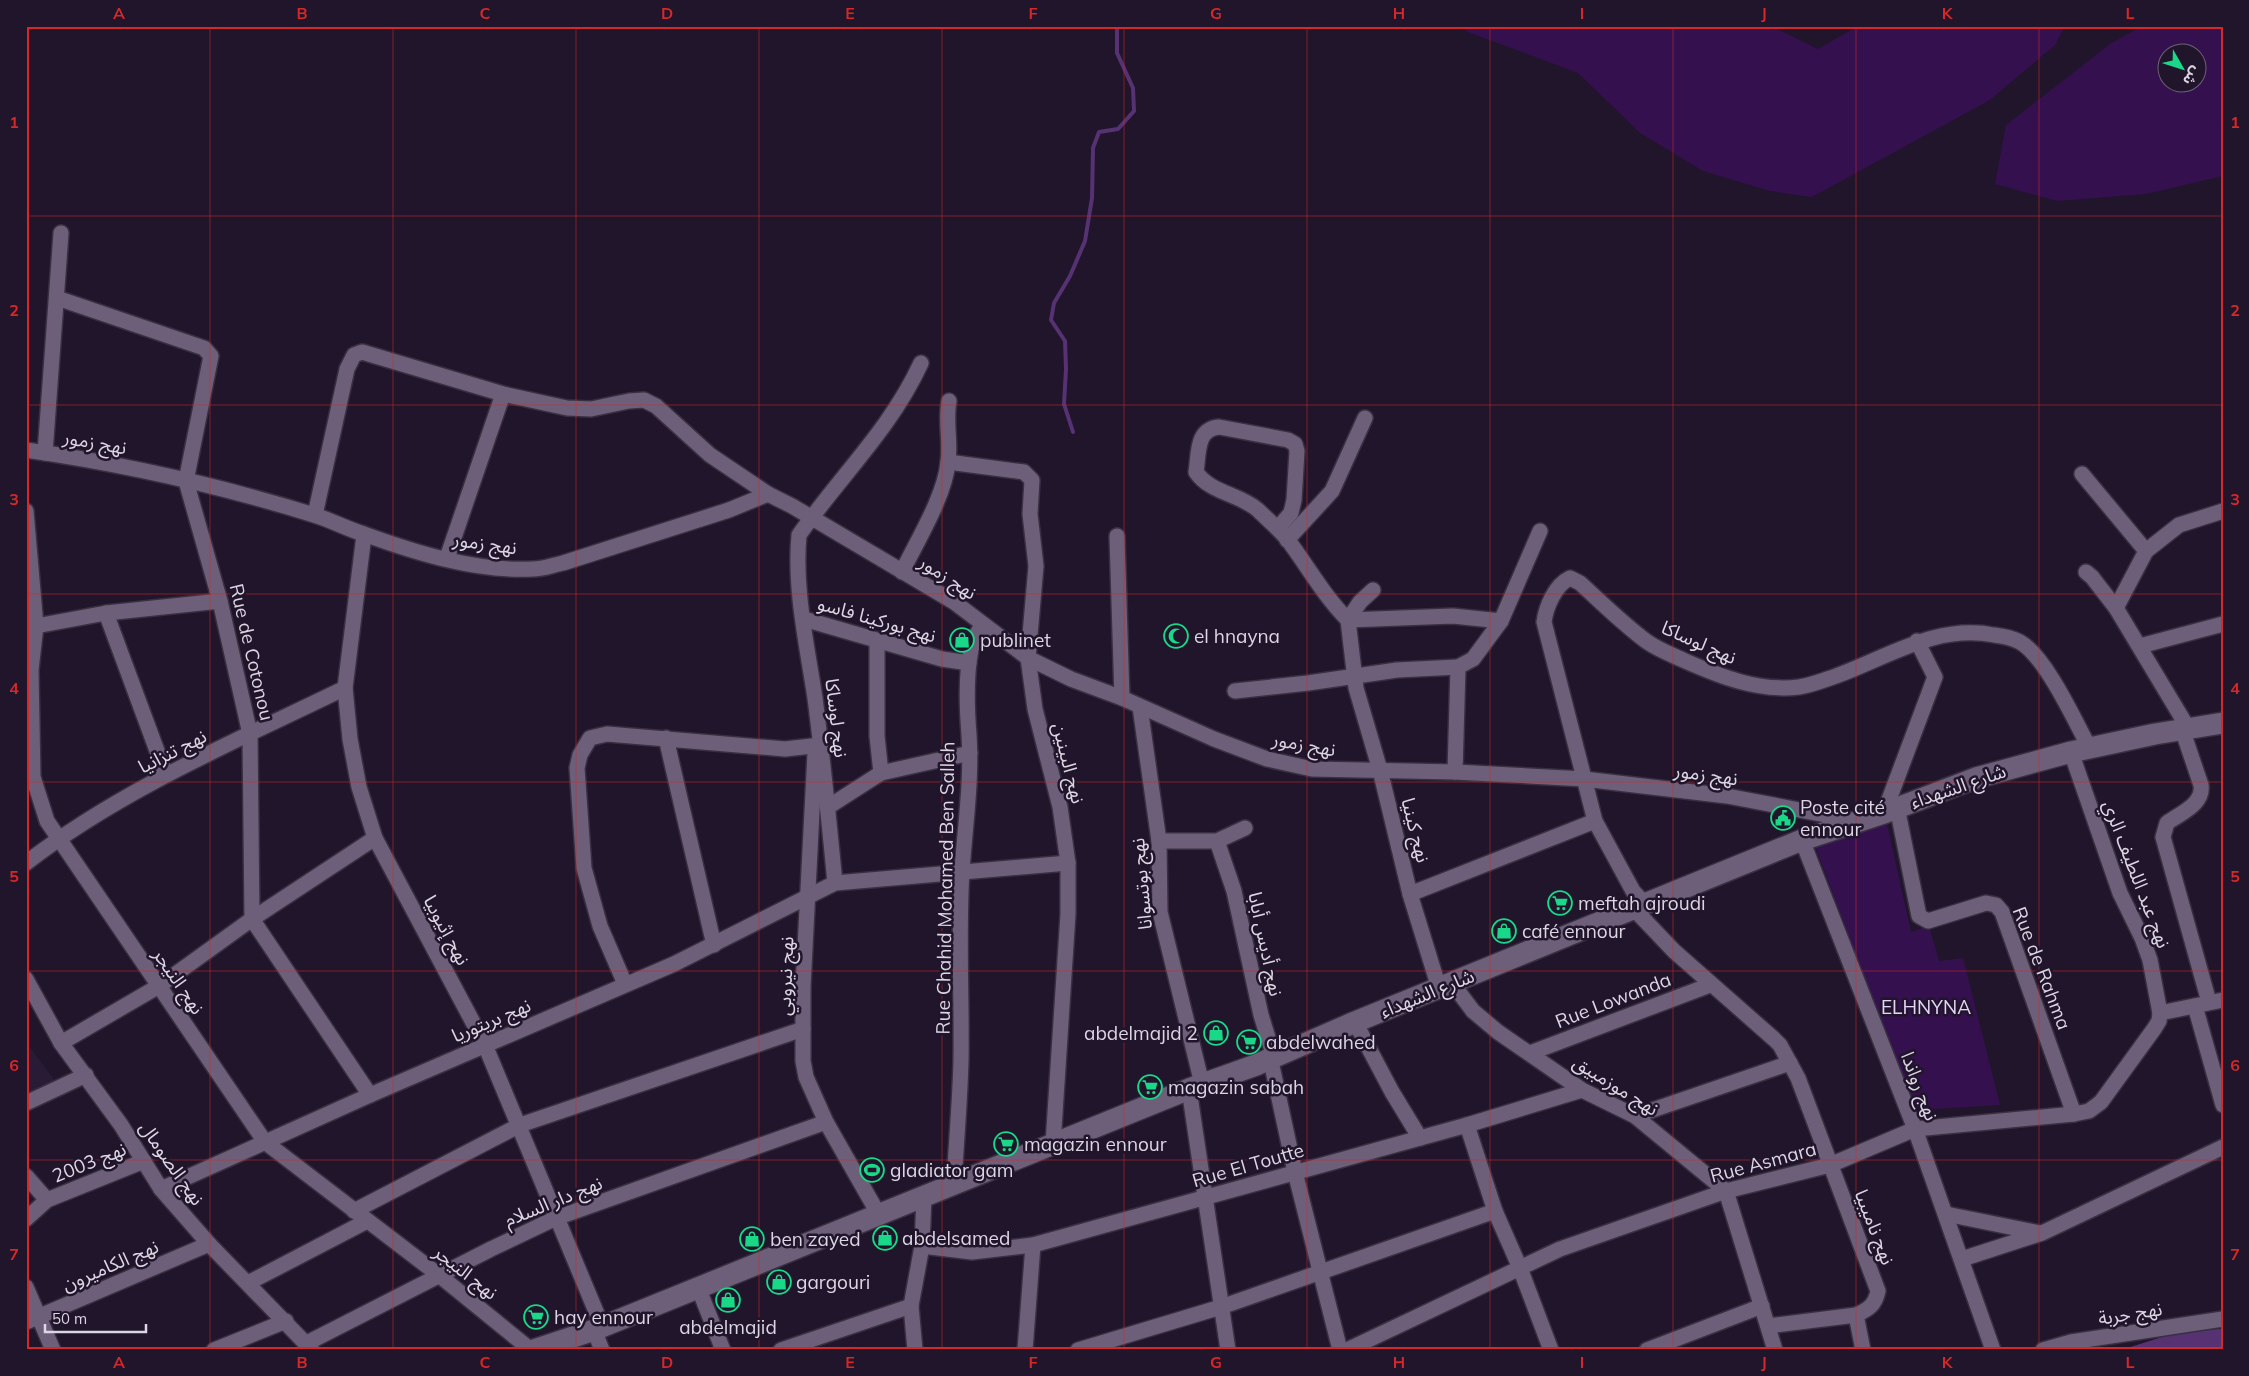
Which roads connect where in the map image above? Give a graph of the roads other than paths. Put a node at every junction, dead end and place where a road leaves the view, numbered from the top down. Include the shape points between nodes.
1 (61, 233) dead end
2 (57, 298) junction
3 (921, 363) dead end
4 (503, 394) junction
5 (949, 401) dead end
6 (1365, 418) dead end
7 (26, 450) edge
8 (45, 453) junction
9 (948, 462) junction
10 (2082, 474) dead end
11 (186, 480) junction
12 (768, 494) junction
13 (26, 511) edge
14 (2223, 511) edge
15 (315, 515) junction
16 (811, 518) junction
17 (1540, 531) dead end
18 (1283, 534) junction
19 (364, 535) junction
20 (1117, 536) dead end
21 (2146, 551) junction
22 (447, 558) junction
23 (28, 568) edge
24 (902, 572) junction
25 (2086, 572) dead end
26 (1373, 590) dead end
27 (220, 601) junction
28 (2116, 608) junction
29 (106, 613) junction
30 (804, 619) junction
31 (1348, 620) junction
32 (1501, 621) junction
33 (2223, 624) edge
34 (36, 626) junction
35 (983, 626) junction
36 (877, 641) junction
37 (1917, 641) junction
38 (2140, 646) junction
39 (1028, 658) junction
40 (969, 663) junction
41 (1458, 667) junction
42 (29, 670) edge
43 (1354, 676) junction
44 (345, 688) junction
45 (1235, 691) dead end
46 (1122, 698) junction
47 (1140, 706) junction
48 (2223, 723) edge
49 (2185, 729) junction
50 (250, 734) junction
51 (666, 738) junction
52 (818, 745) junction
53 (2080, 750) junction
54 (970, 753) junction
55 (1380, 770) junction
56 (1455, 772) junction
57 (881, 773) junction
58 (166, 774) junction
59 (29, 778) edge
60 (1584, 779) junction
61 (828, 807) junction
62 (1890, 810) junction
63 (1857, 821) junction
64 (1595, 822) junction
65 (1245, 828) dead end
66 (58, 838) junction
67 (375, 838) junction
68 (1802, 840) junction
69 (1159, 841) junction
70 (1217, 841) junction
71 (26, 863) edge
72 (1068, 863) junction
73 (962, 872) junction
74 (835, 883) junction
75 (1410, 894) junction
76 (809, 896) junction
77 (1640, 907) junction
78 (252, 919) junction
79 (714, 945) junction
80 (26, 979) edge
81 (625, 984) junction
82 (1710, 985) junction
83 (159, 986) junction
84 (1445, 986) junction
85 (2209, 1003) edge
86 (2160, 1013) junction
87 (1355, 1022) junction
88 (803, 1029) junction
89 (61, 1043) junction
90 (485, 1045) junction
91 (1530, 1053) junction
92 (1274, 1057) junction
93 (1790, 1063) junction
94 (86, 1075) junction
95 (1195, 1086) junction
96 (1582, 1090) junction
97 (370, 1094) junction
98 (26, 1103) edge
99 (2223, 1105) edge
100 (2074, 1114) junction
101 (1635, 1116) junction
102 (826, 1122) junction
103 (520, 1125) junction
104 (1467, 1125) junction
105 (1915, 1128) junction
106 (1420, 1138) junction
107 (265, 1142) junction
108 (1053, 1144) junction
109 (2223, 1147) edge
110 (144, 1161) junction
111 (1830, 1165) junction
112 (1295, 1172) junction
113 (26, 1176) edge
114 (954, 1185) junction
115 (161, 1189) junction
116 (1726, 1190) junction
117 (924, 1197) junction
118 (1207, 1199) junction
119 (47, 1200) junction
120 (354, 1211) junction
121 (1496, 1211) junction
122 (1946, 1214) junction
123 (879, 1215) junction
124 (556, 1218) junction
125 (26, 1219) edge
126 (367, 1221) junction
127 (2042, 1233) junction
128 (209, 1244) junction
129 (1033, 1245) junction
130 (922, 1246) junction
131 (1962, 1259) junction
132 (1520, 1268) junction
133 (1321, 1271) junction
134 (440, 1276) junction
135 (248, 1283) junction
136 (26, 1287) edge
137 (698, 1288) junction
138 (911, 1306) junction
139 (1762, 1306) junction
140 (1221, 1307) junction
141 (1856, 1315) junction
142 (2223, 1319) edge
143 (32, 1320) edge
144 (286, 1321) junction
145 (1768, 1326) junction
146 (598, 1328) junction
147 (310, 1346) edge
148 (53, 1350) edge
149 (214, 1350) edge
150 (532, 1350) edge
151 (602, 1350) edge
152 (723, 1350) edge
153 (781, 1350) edge
154 (915, 1350) edge
155 (1025, 1350) edge
156 (1078, 1350) edge
157 (1228, 1350) edge
158 (1340, 1350) edge
159 (1347, 1350) edge
160 (1551, 1350) edge
161 (1647, 1350) edge
162 (1775, 1350) edge
163 (1863, 1350) edge
164 (1993, 1350) edge
165 (2043, 1350) edge

1 - 2 street
2 - 8 street
2 - 11 street, Rue de Cotonou via 209,352 211,364
3 - 16 street, نهج لوساكا via 886,425
4 - 12 street via 580,410 636,400 651,403 710,455
4 - 15 street via 369,353 358,353 347,369
4 - 22 street
5 - 9 street via 946,417
6 - 18 street via 1332,491
7 - 8 street, نهج زمور
8 - 11 street, نهج زمور
9 - 24 street via 944,481
9 - 39 street, نهج البينين via 1024,472 1032,480 1030,514 1036,566
10 - 21 street
11 - 15 street, نهج زمور
11 - 27 street, Rue de Cotonou
12 - 16 street, نهج زمور
12 - 22 street, نهج زمور via 729,510 535,569 494,569
13 - 23 street, نهج النيجر
14 - 21 street via 2179,525
15 - 19 street, نهج زمور
16 - 24 street, نهج زمور
16 - 30 street, نهج لوساكا via 800,535 798,552
17 - 32 street
18 - 18 street via 1254,507 1200,478 1196,472 1202,434 1209,428 1229,429 1295,444 1298,451 1294,500
18 - 31 street via 1328,598
19 - 22 street, نهج زمور
19 - 44 street, نهج إثيوبيا
20 - 46 street
21 - 28 street
23 - 34 street, نهج النيجر
24 - 35 street, نهج زمور via 954,602
25 - 28 street
26 - 31 street
27 - 29 street
27 - 50 street, Rue de Cotonou
28 - 38 street
29 - 34 street
29 - 58 street
30 - 36 street, نهج بوركينا فاسو
30 - 52 street, نهج لوساكا
31 - 32 street via 1452,616
31 - 43 street, نهج كينيا
32 - 41 street via 1474,659
33 - 38 street
34 - 42 street, نهج النيجر
35 - 39 street, نهج زمور
35 - 40 street, Rue Chahid Mohamed Ben Salleh via 976,631
36 - 40 street, نهج بوركينا فاسو
36 - 57 street
37 - 53 street, نهج لوساكا via 1979,632 2018,641 2037,658 2048,674
37 - 60 street, نهج لوساكا via 1859,667 1799,687 1739,682 1661,650 1646,641 1580,583 1570,578 1565,580 1547,609 1544,622
37 - 62 street via 1935,677
38 - 49 street
39 - 46 street, نهج زمور via 1071,680
39 - 72 street, نهج البينين via 1035,709 1060,807
40 - 54 street, Rue Chahid Mohamed Ben Salleh via 966,699
41 - 43 street
41 - 56 street
42 - 59 street, نهج النيجر
43 - 45 street
43 - 55 street, نهج كينيا
44 - 50 street, نهج تنزانيا
44 - 67 street, نهج إثيوبيا via 359,787
46 - 47 street, نهج زمور
47 - 55 street, نهج زمور via 1267,760 1312,769
47 - 69 street, نهج بوتسوانا
48 - 49 main road, شارع الشهداء
49 - 53 main road, شارع الشهداء
49 - 85 street via 2202,794 2198,801 2167,823 2163,837
50 - 58 street, نهج تنزانيا
50 - 78 street, Rue de Cotonou
51 - 52 street via 785,749
51 - 79 street
51 - 81 street via 598,735 585,744 577,768 584,868 600,926
52 - 61 street, نهج لوساكا
52 - 76 street, نهج نيروبي
53 - 62 main road, شارع الشهداء via 2001,770
53 - 86 street, نهج عبد اللطيف الري via 2120,893 2148,954
54 - 57 street
54 - 73 street, Rue Chahid Mohamed Ben Salleh
55 - 56 street, نهج زمور
55 - 75 street, نهج كينيا
56 - 60 street, نهج زمور
57 - 61 street
58 - 66 street, نهج تنزانيا
59 - 66 street, نهج النيجر via 47,821
60 - 63 street, نهج زمور via 1727,796
60 - 64 street, نهج لوساكا
61 - 74 street, نهج لوساكا
62 - 63 main road, شارع الشهداء
62 - 100 street, Rue de Rahma via 1921,918 1928,921 1986,903 1996,905 2002,912
63 - 68 main road, شارع الشهداء
64 - 75 street, نهج كينيا
64 - 77 street, نهج لوساكا
65 - 70 street
66 - 71 street, نهج تنزانيا
66 - 83 street, نهج النيجر
67 - 78 street
67 - 90 street, نهج إثيوبيا
68 - 77 main road, شارع الشهداء
68 - 105 street, نهج رواندا
69 - 70 street
69 - 95 street, نهج بوتسوانا via 1160,912
70 - 92 street, نهج أديس أبابا via 1234,891 1261,1015
72 - 73 street
72 - 108 street, نهج البينين via 1068,914
73 - 74 street
73 - 114 street, Rue Chahid Mohamed Ben Salleh via 961,1061
74 - 76 street, نهج بريتوريا
75 - 84 street
76 - 79 street, نهج بريتوريا
76 - 88 street, نهج نيروبي
77 - 82 street, نهج ناميبيا via 1674,951
77 - 84 main road, شارع الشهداء
78 - 83 street
78 - 97 street
79 - 81 street, نهج بريتوريا
80 - 89 street, نهج الصومال
81 - 90 street, نهج بريتوريا
82 - 91 street, Rue Lowanda
82 - 93 street, نهج ناميبيا via 1774,1039
83 - 89 street
83 - 107 street, نهج النيجر
84 - 87 main road, شارع الشهداء
84 - 91 street, نهج موزمبيق via 1498,1032
85 - 86 street
85 - 99 street
86 - 100 street, Rue Asmara via 2154,1029 2101,1102 2089,1111
87 - 92 main road, شارع الشهداء
87 - 106 street
88 - 102 street, نهج نيروبي via 806,1077
88 - 103 street
89 - 94 street, نهج الصومال
90 - 97 street, نهج بريتوريا
90 - 103 street, نهج إثيوبيا
91 - 96 street, نهج موزمبيق
92 - 95 main road, شارع الشهداء
92 - 112 street, نهج أديس أبابا via 1272,1066
93 - 101 street
93 - 111 street, نهج ناميبيا
94 - 98 street
94 - 110 street, نهج الصومال
95 - 108 main road, شارع الشهداء
95 - 118 street, نهج بوتسوانا
96 - 101 street, نهج موزمبيق
96 - 104 street, Rue El Toutte
97 - 107 street, نهج بريتوريا
100 - 105 street, Rue Asmara
101 - 116 street, نهج موزمبيق
102 - 123 street, نهج نيروبي
102 - 124 street, نهج دار السلام
103 - 120 street
103 - 124 street, نهج إثيوبيا
104 - 106 street, Rue El Toutte
104 - 121 street
105 - 111 street, Rue Asmara
105 - 122 street, نهج رواندا
106 - 112 street, Rue El Toutte
107 - 115 street, نهج بريتوريا
107 - 120 street, نهج النيجر
108 - 114 main road, شارع الشهداء
109 - 127 street
110 - 115 street, نهج الصومال
110 - 119 street, نهج 2003
111 - 116 street, Rue Asmara
111 - 141 street, نهج ناميبيا via 1878,1291 1870,1309
112 - 118 street, Rue El Toutte
112 - 133 street, نهج أديس أبابا
113 - 119 street
114 - 117 main road, شارع الشهداء
115 - 128 street, نهج الصومال
116 - 132 street, Rue Asmara via 1560,1249
116 - 139 street
117 - 123 main road, شارع الشهداء
117 - 130 street
118 - 129 street, Rue El Toutte
118 - 140 street, نهج بوتسوانا
119 - 125 street, نهج 2003
120 - 126 street, نهج النيجر
121 - 132 street
121 - 133 street
122 - 127 street
122 - 131 street, نهج رواندا
123 - 137 main road, شارع الشهداء
124 - 134 street, نهج دار السلام
124 - 146 street, نهج إثيوبيا
126 - 134 street, نهج النيجر
126 - 135 street
127 - 131 street
128 - 135 street, نهج الصومال
128 - 143 street, نهج الكاميرون
129 - 130 street, Rue El Toutte via 972,1252
129 - 155 street
130 - 138 street
131 - 164 street, نهج رواندا
132 - 159 street, Rue Asmara
132 - 160 street
133 - 140 street
133 - 158 street, نهج أديس أبابا
134 - 147 street, نهج دار السلام
134 - 150 street, نهج النيجر
135 - 144 street, نهج الصومال
136 - 143 street
137 - 146 main road, شارع الشهداء
137 - 152 street
138 - 153 street
138 - 154 street
139 - 145 street
139 - 161 street
140 - 156 street
140 - 157 street, نهج بوتسوانا
141 - 145 street, نهج ناميبيا
141 - 163 street
142 - 165 street, نهج جربة via 2071,1342
143 - 148 street
144 - 147 street, نهج الصومال
144 - 149 street
145 - 162 street
146 - 150 main road, شارع الشهداء
146 - 151 street, نهج إثيوبيا

